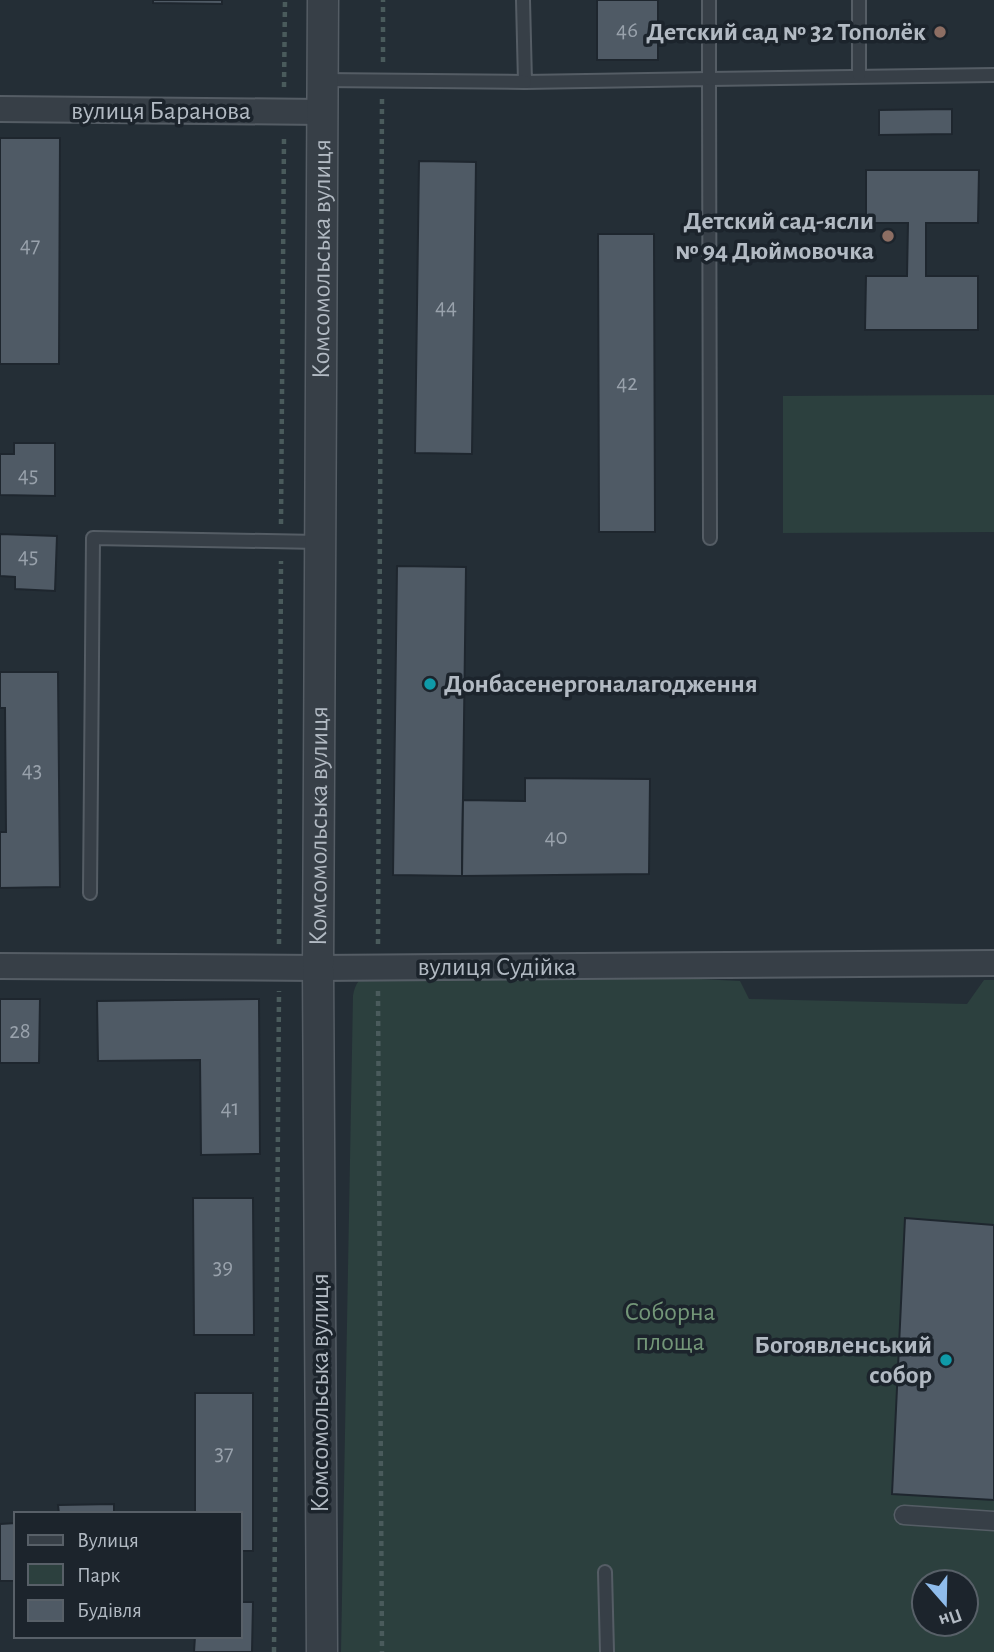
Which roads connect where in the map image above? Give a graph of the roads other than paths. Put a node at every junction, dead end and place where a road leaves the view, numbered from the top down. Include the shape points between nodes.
1 (323, 0) edge
2 (523, 0) edge
3 (709, 0) edge
4 (859, 0) edge
5 (859, 75) junction
6 (994, 75) edge
7 (709, 79) junction
8 (322, 80) junction
9 (524, 82) junction
10 (0, 109) edge
11 (322, 112) junction
12 (710, 538) dead end
13 (319, 542) junction
14 (90, 893) dead end
15 (994, 963) edge
16 (0, 966) edge
17 (318, 968) junction
18 (904, 1515) dead end
19 (994, 1521) edge
20 (605, 1572) dead end
21 (321, 1652) edge
22 (607, 1652) edge

1 - 8 street, Комсомольська вулиця
2 - 9 lane
3 - 7 lane
4 - 5 lane
5 - 6 lane
5 - 7 lane
7 - 9 lane
7 - 12 lane
8 - 9 lane
8 - 11 street, Комсомольська вулиця
10 - 11 street, вулиця Баранова
11 - 13 street, Комсомольська вулиця
13 - 14 lane via 93,538
13 - 17 street, Комсомольська вулиця
15 - 17 street, вулиця Судійка
16 - 17 street, вулиця Судійка
17 - 21 street, Комсомольська вулиця
18 - 19 street
20 - 22 lane

